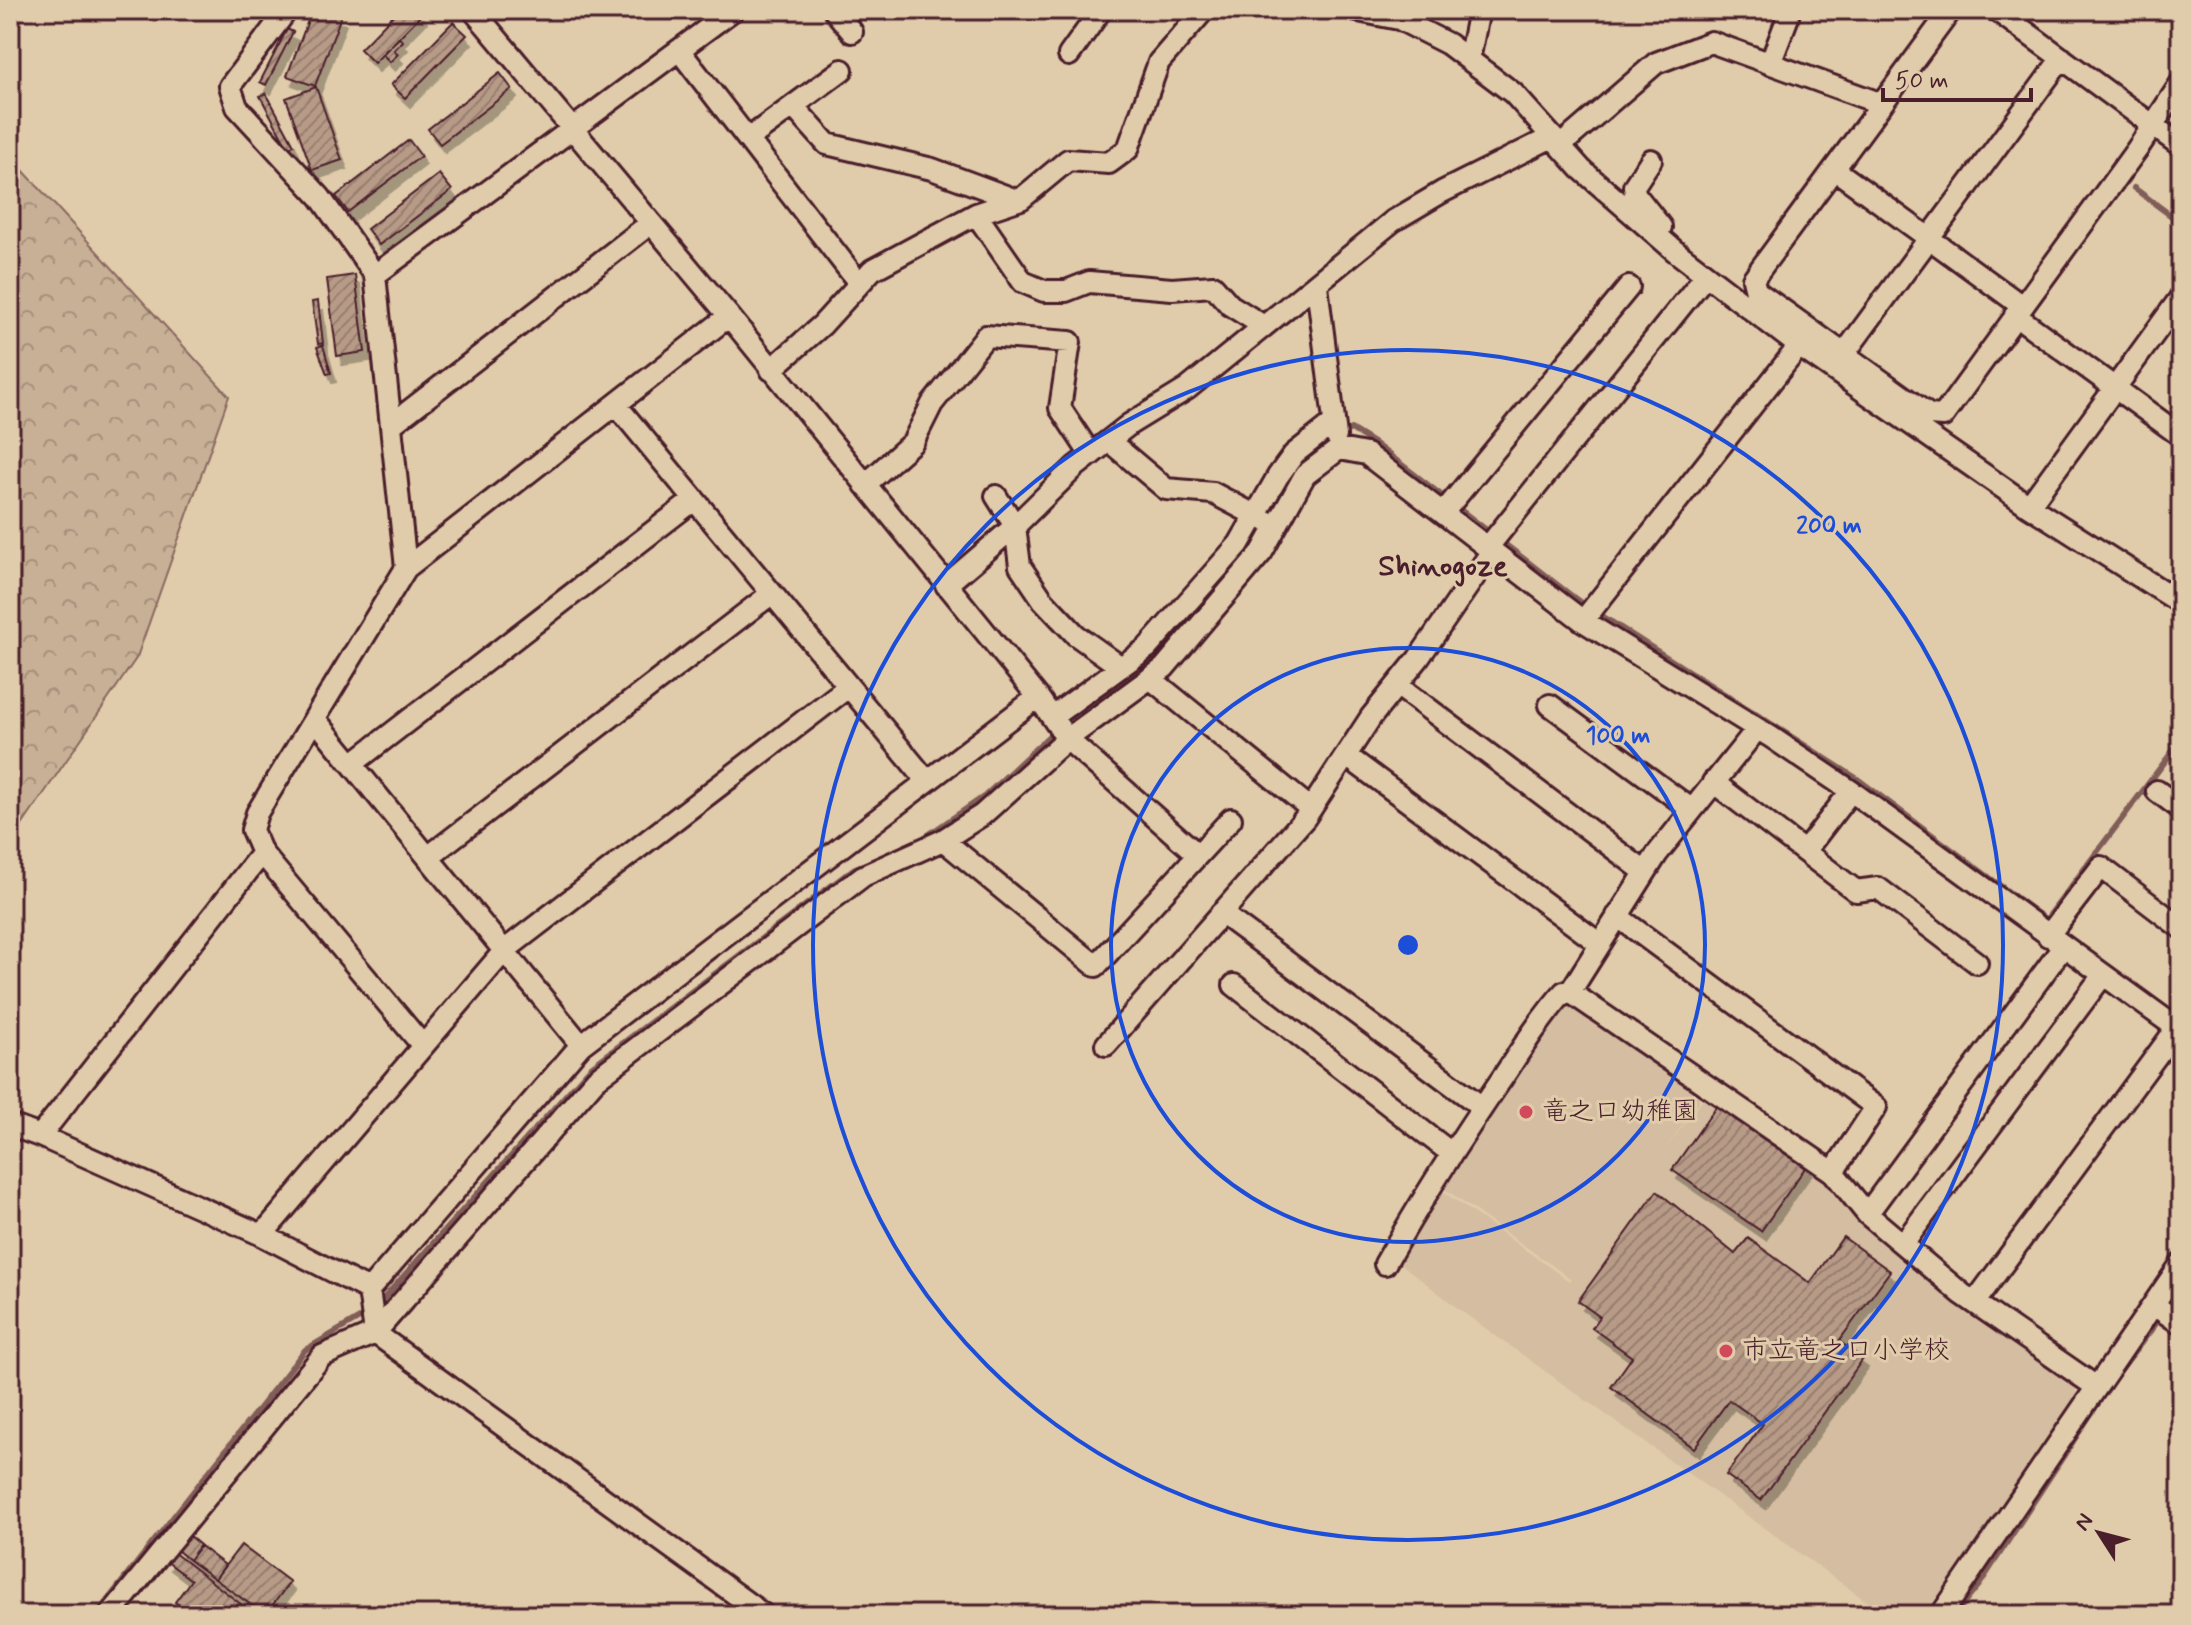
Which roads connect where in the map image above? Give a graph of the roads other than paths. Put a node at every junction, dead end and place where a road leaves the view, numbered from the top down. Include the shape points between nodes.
1 (287, 10) edge
2 (473, 10) edge
3 (733, 10) edge
4 (834, 10) edge
5 (1101, 10) edge
6 (1204, 10) edge
7 (1353, 10) edge
8 (1479, 10) edge
9 (1782, 10) edge
10 (1951, 10) edge
11 (1996, 10) edge
12 (852, 32) dead end
13 (679, 50) junction
14 (1069, 55) dead end
15 (2062, 58) junction
16 (1469, 60) junction
17 (1770, 64) junction
18 (842, 70) dead end
19 (2181, 83) edge
20 (1882, 104) junction
21 (793, 106) junction
22 (2153, 125) junction
23 (574, 129) junction
24 (748, 139) junction
25 (1556, 142) junction
26 (2181, 146) edge
27 (1651, 160) dead end
28 (1834, 169) junction
29 (1016, 200) junction
30 (976, 214) junction
31 (651, 223) junction
32 (1929, 238) junction
33 (1675, 251) junction
34 (375, 275) junction
35 (1706, 275) junction
36 (859, 283) junction
37 (1317, 286) junction
38 (1629, 287) dead end
39 (2181, 297) edge
40 (2018, 310) junction
41 (729, 316) junction
42 (1262, 325) junction
43 (1799, 346) junction
44 (1844, 354) junction
45 (771, 370) junction
46 (2114, 388) junction
47 (617, 406) junction
48 (391, 425) junction
49 (1335, 436) junction
50 (2181, 436) edge
51 (1109, 441) junction
52 (1091, 455) junction
53 (865, 485) junction
54 (996, 496) dead end
55 (694, 500) junction
56 (1450, 505) junction
57 (2029, 506) junction
58 (1267, 522) junction
59 (1015, 526) junction
60 (1494, 543) junction
61 (406, 568) junction
62 (946, 585) junction
63 (771, 594) junction
64 (2181, 603) edge
65 (1590, 613) junction
66 (1121, 667) junction
67 (1150, 678) junction
68 (1397, 685) junction
69 (848, 687) junction
70 (1038, 697) junction
71 (1550, 705) dead end
72 (1052, 717) junction
73 (315, 719) junction
74 (1757, 729) junction
75 (1067, 739) junction
76 (1348, 757) junction
77 (352, 764) junction
78 (927, 781) junction
79 (1713, 782) junction
80 (1851, 791) junction
81 (2157, 791) dead end
82 (1311, 809) junction
83 (1691, 809) junction
84 (2181, 809) edge
85 (1231, 819) dead end
86 (943, 840) junction
87 (1805, 851) junction
88 (262, 853) junction
89 (1198, 855) junction
90 (428, 857) junction
91 (1645, 872) junction
92 (1221, 913) junction
93 (1617, 916) junction
94 (2181, 928) edge
95 (2056, 941) junction
96 (1600, 944) junction
97 (505, 950) junction
98 (1977, 963) dead end
99 (2103, 975) junction
100 (1234, 985) dead end
101 (1570, 992) junction
102 (2179, 1029) edge
103 (581, 1045) junction
104 (1106, 1045) dead end
105 (423, 1046) junction
106 (1482, 1107) junction
107 (10, 1128) edge
108 (40, 1136) junction
109 (1451, 1153) junction
110 (1833, 1172) junction
111 (1867, 1214) junction
112 (262, 1235) junction
113 (1903, 1244) junction
114 (1385, 1264) dead end
115 (2181, 1264) edge
116 (369, 1290) junction
117 (1975, 1302) junction
118 (2166, 1314) edge
119 (375, 1333) junction
120 (2095, 1386) junction
121 (110, 1615) edge
122 (764, 1615) edge
123 (1941, 1615) edge

1 - 34 street via 230,86 237,107 320,197
2 - 23 street
3 - 13 street
4 - 12 street
5 - 14 street
6 - 29 street via 1159,62 1128,149 1109,163 1068,160
7 - 16 street via 1399,19
8 - 16 street
9 - 17 street via 1788,17
10 - 20 street
11 - 15 street
13 - 23 street
13 - 24 street
15 - 22 street
15 - 32 street
16 - 25 street via 1513,93
17 - 20 street
17 - 25 street via 1711,42 1656,63
18 - 21 street
19 - 22 street
20 - 28 street
21 - 24 street
21 - 29 street via 827,144 932,169
22 - 26 street
22 - 40 street
23 - 31 street
23 - 34 street
24 - 36 street
25 - 33 street
25 - 37 street via 1442,192 1393,221
27 - 33 street via 1634,186 1635,194
28 - 32 street
28 - 44 street via 1753,279 1756,291
29 - 30 street
30 - 36 street via 872,270
30 - 42 street via 1023,282 1044,291 1066,291 1089,282 1172,289 1213,286 1230,305
31 - 41 street
31 - 48 street
32 - 40 street
32 - 44 street
33 - 35 street
34 - 48 street
35 - 43 street
35 - 60 street
36 - 45 street
37 - 42 street
37 - 49 street
38 - 56 street
39 - 46 street
40 - 44 street via 1943,416 1929,415
40 - 46 street
41 - 45 street
41 - 47 street
42 - 51 street via 1187,389
43 - 57 street
43 - 65 street
45 - 53 street
46 - 50 street
46 - 57 street
47 - 55 street
47 - 61 street
48 - 61 street
49 - 56 street
49 - 58 street via 1294,454 1278,476
51 - 52 street
51 - 58 street via 1166,489 1213,493
52 - 53 street via 1060,408 1070,342 986,336 932,404 913,442
52 - 59 street
53 - 62 street
54 - 59 street
55 - 63 street
55 - 77 street
56 - 60 street
57 - 64 street
58 - 66 street via 1239,544 1147,648
58 - 67 street via 1262,552
59 - 62 street
59 - 66 street via 1020,566 1043,600 1076,635
60 - 65 street
60 - 68 street
61 - 73 street
62 - 70 street
63 - 69 street
63 - 90 street
65 - 74 street
66 - 72 street
67 - 75 street
67 - 82 street
68 - 76 street
68 - 91 street
69 - 78 street
69 - 97 street
70 - 72 street
70 - 78 street
71 - 83 street
72 - 75 street
73 - 77 street
73 - 88 street via 257,813 252,830
74 - 79 street
74 - 80 street
75 - 86 street via 982,815
75 - 89 street
76 - 82 street
76 - 96 street
77 - 90 street
78 - 103 street
79 - 83 street
79 - 87 street
80 - 87 street
80 - 95 street
81 - 84 street
82 - 92 street
83 - 91 street
85 - 89 street
86 - 89 street via 1096,966
86 - 119 street via 863,876 596,1079
87 - 98 street via 1856,891 1878,888
88 - 105 street
88 - 108 street
90 - 97 street
91 - 93 street
92 - 104 street
92 - 106 street
93 - 96 street
93 - 110 street via 1876,1107
94 - 95 street via 2101,867
95 - 99 street
95 - 111 street
96 - 101 street
97 - 103 street
97 - 105 street
99 - 102 street
99 - 113 street
100 - 109 street
101 - 106 street via 1550,1007
101 - 110 street
102 - 117 street
103 - 116 street
105 - 112 street
106 - 109 street
107 - 108 street
108 - 112 street
109 - 114 street
110 - 111 street
111 - 113 street
112 - 116 street
113 - 117 street
115 - 118 street
116 - 119 street
117 - 120 street
118 - 120 street
119 - 121 street via 322,1356
119 - 122 street
120 - 123 street

